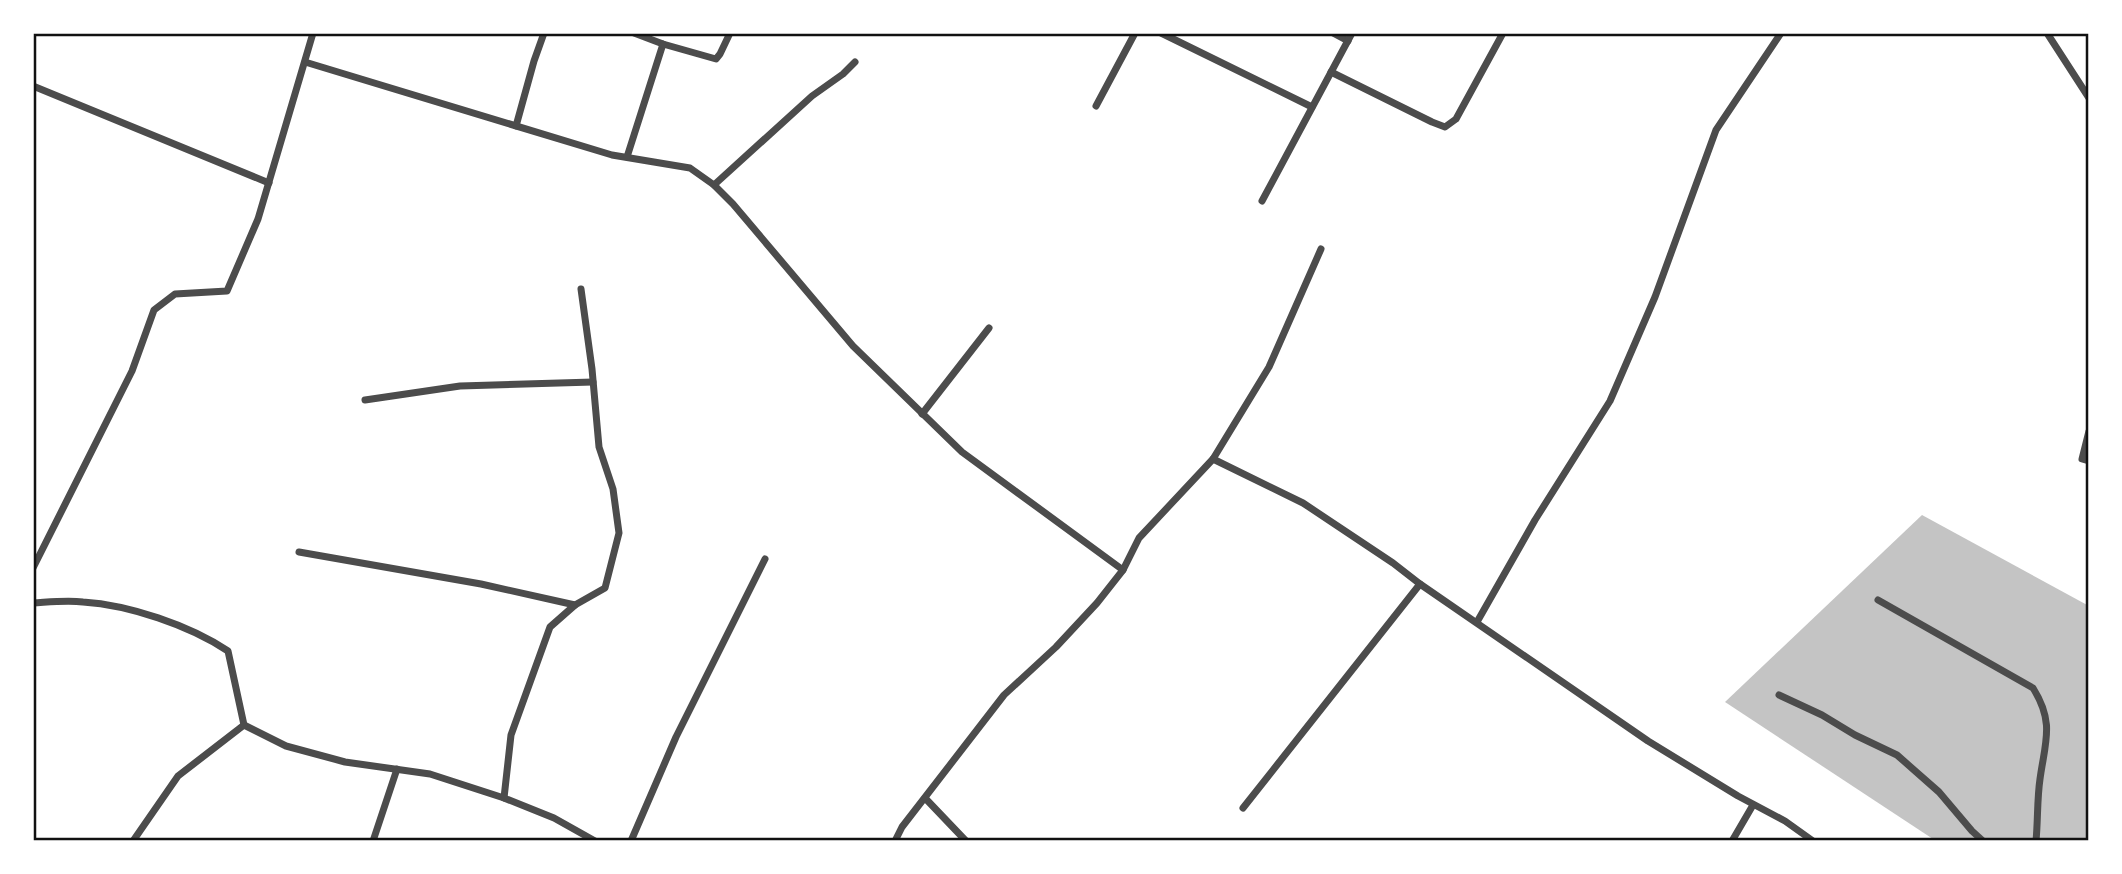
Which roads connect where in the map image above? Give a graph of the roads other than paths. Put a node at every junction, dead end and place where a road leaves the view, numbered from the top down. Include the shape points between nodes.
1 (313, 33) edge
2 (544, 33) edge
3 (634, 33) edge
4 (730, 33) edge
5 (1135, 33) edge
6 (1161, 33) edge
7 (1333, 33) edge
8 (1352, 33) edge
9 (1503, 33) edge
10 (1782, 33) edge
11 (2047, 33) edge
12 (1348, 41) junction
13 (663, 44) junction
14 (305, 62) junction
15 (855, 62) dead end
16 (1331, 72) junction
17 (33, 86) edge
18 (2089, 98) edge
19 (1096, 106) dead end
20 (1312, 107) junction
21 (516, 126) junction
22 (627, 157) junction
23 (269, 183) junction
24 (714, 185) junction
25 (1262, 201) dead end
26 (1321, 249) dead end
27 (581, 289) dead end
28 (989, 328) dead end
29 (593, 382) junction
30 (365, 400) dead end
31 (922, 414) junction
32 (2089, 431) edge
33 (1213, 459) junction
34 (2086, 460) edge
35 (299, 552) dead end
36 (765, 559) dead end
37 (33, 568) edge
38 (1123, 569) junction
39 (1420, 584) junction
40 (1878, 600) dead end
41 (33, 603) edge
42 (575, 605) junction
43 (1477, 622) junction
44 (1779, 695) dead end
45 (244, 725) junction
46 (397, 769) junction
47 (504, 798) junction
48 (925, 798) junction
49 (1753, 804) junction
50 (1243, 808) dead end
51 (133, 841) edge
52 (373, 841) edge
53 (595, 841) edge
54 (631, 841) edge
55 (895, 841) edge
56 (966, 841) edge
57 (1732, 841) edge
58 (1813, 841) edge
59 (1983, 841) edge
60 (2036, 841) edge

1 - 14 street
2 - 21 street
3 - 13 street
4 - 13 street via 716,59
5 - 19 street
6 - 20 street
7 - 12 street
8 - 12 street
9 - 16 street via 1456,119 1445,127
10 - 43 street via 1716,130 1611,401
11 - 18 street
12 - 16 street
13 - 22 street
14 - 21 street
14 - 23 street
15 - 24 street
16 - 20 street
17 - 23 street
20 - 25 street
21 - 22 street
22 - 24 street via 690,168
23 - 37 street via 227,291 175,294 154,310 132,371
24 - 31 street via 853,346
26 - 33 street via 1269,367
27 - 29 street
28 - 31 street
29 - 30 street via 460,386
29 - 42 street via 599,447 613,489 619,533 605,588
31 - 38 street via 962,452
32 - 34 street
33 - 38 street via 1139,538
33 - 39 street via 1303,503
35 - 42 street
36 - 54 street via 676,737
38 - 48 street via 1064,638 1004,695
39 - 43 street
39 - 50 street
40 - 60 street via 2033,688 2041,700 2048,738
41 - 45 street via 82,601 123,608 216,643 228,651
42 - 47 street via 550,627 511,735
43 - 49 street via 1648,741
44 - 59 street via 1897,755
45 - 46 street via 286,746 345,762
45 - 51 street via 178,776
46 - 47 street via 430,774
46 - 52 street
47 - 53 street
48 - 55 street
48 - 56 street
49 - 57 street
49 - 58 street

